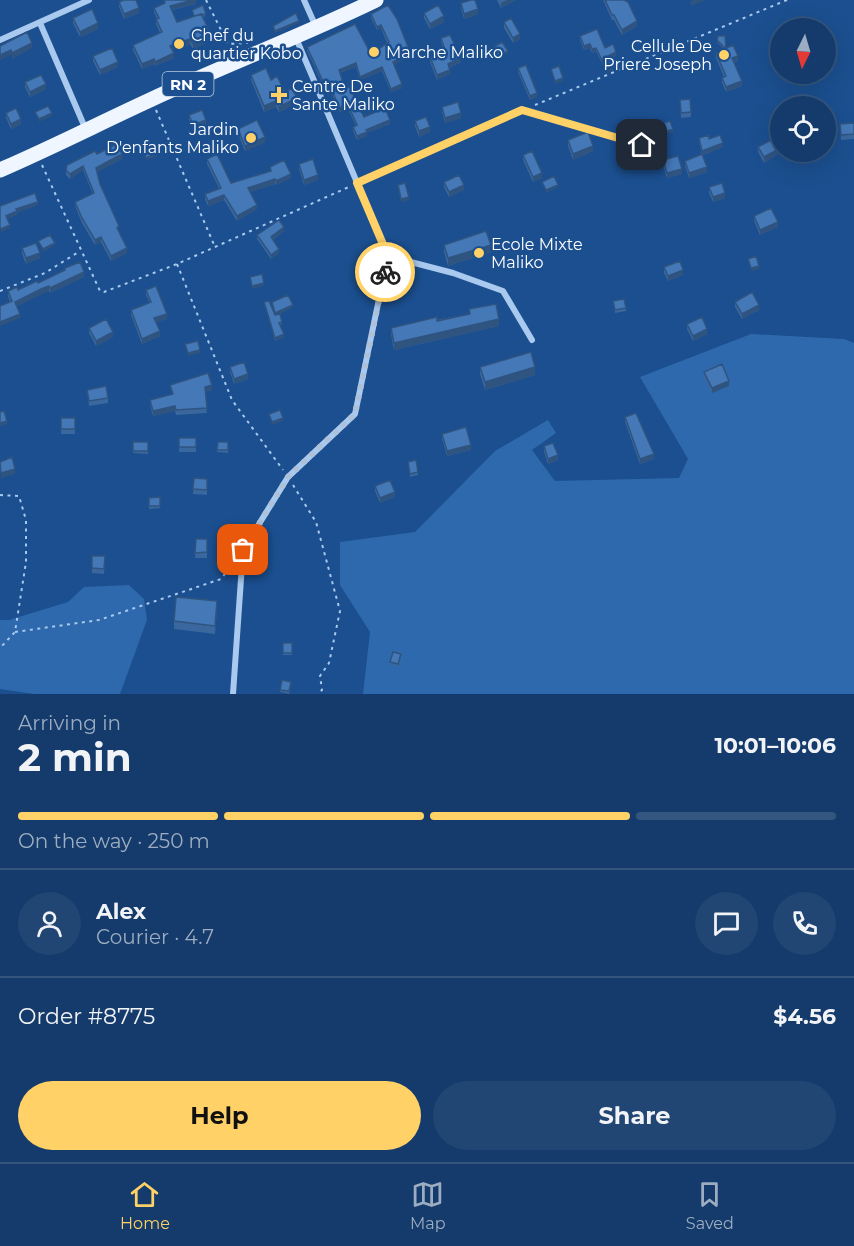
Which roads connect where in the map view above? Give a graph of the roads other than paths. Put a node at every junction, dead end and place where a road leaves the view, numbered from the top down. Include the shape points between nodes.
1 (89, 0) edge
2 (304, 0) edge
3 (376, 0) edge
4 (40, 23) junction
5 (317, 28) junction
6 (296, 38) junction
7 (0, 40) edge
8 (86, 131) junction
9 (642, 145) dead end
10 (0, 170) edge
11 (357, 183) junction
12 (388, 256) junction
13 (532, 340) dead end
14 (233, 694) edge

1 - 4 street
2 - 5 street
3 - 5 main road, RN 2
4 - 7 street
4 - 8 street
5 - 6 main road, RN 2
6 - 8 main road, RN 2
6 - 11 street
8 - 10 main road, RN 2
9 - 11 street via 522,110
11 - 12 street
12 - 13 street via 503,291
12 - 14 street via 355,414 288,477 243,550

